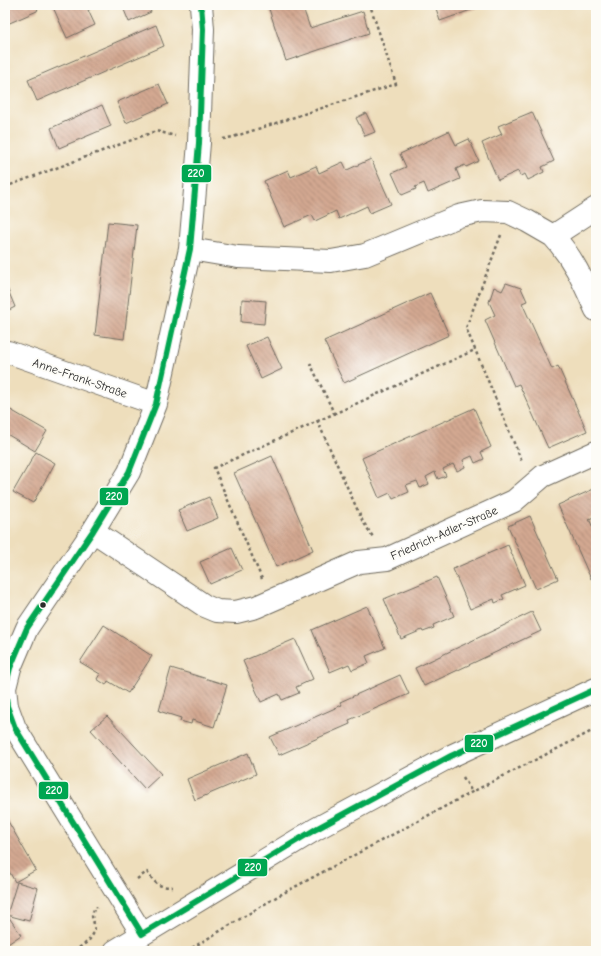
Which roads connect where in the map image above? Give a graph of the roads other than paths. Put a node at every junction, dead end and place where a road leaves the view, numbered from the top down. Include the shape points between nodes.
1 (201, 5) edge
2 (596, 208) edge
3 (554, 236) junction
4 (190, 249) junction
5 (596, 310) edge
6 (5, 354) edge
7 (156, 404) junction
8 (596, 452) edge
9 (94, 531) junction
10 (5, 688) edge
11 (596, 689) edge
12 (142, 934) junction
13 (115, 951) edge

1 - 4 street via 203,30 199,143
2 - 3 street
3 - 4 street via 508,212 482,211 459,216 365,255 331,261 238,257
3 - 5 street via 577,268
4 - 7 street
6 - 7 street, Anne-Frank-Straße via 8,352
7 - 9 street via 129,472
8 - 9 street, Friedrich-Adler-Straße via 543,476 514,501 387,559 359,562 256,607 236,612 217,611 205,606
9 - 10 street via 27,628 10,668
10 - 12 street via 15,728
11 - 12 street via 451,756 316,829
12 - 13 street

